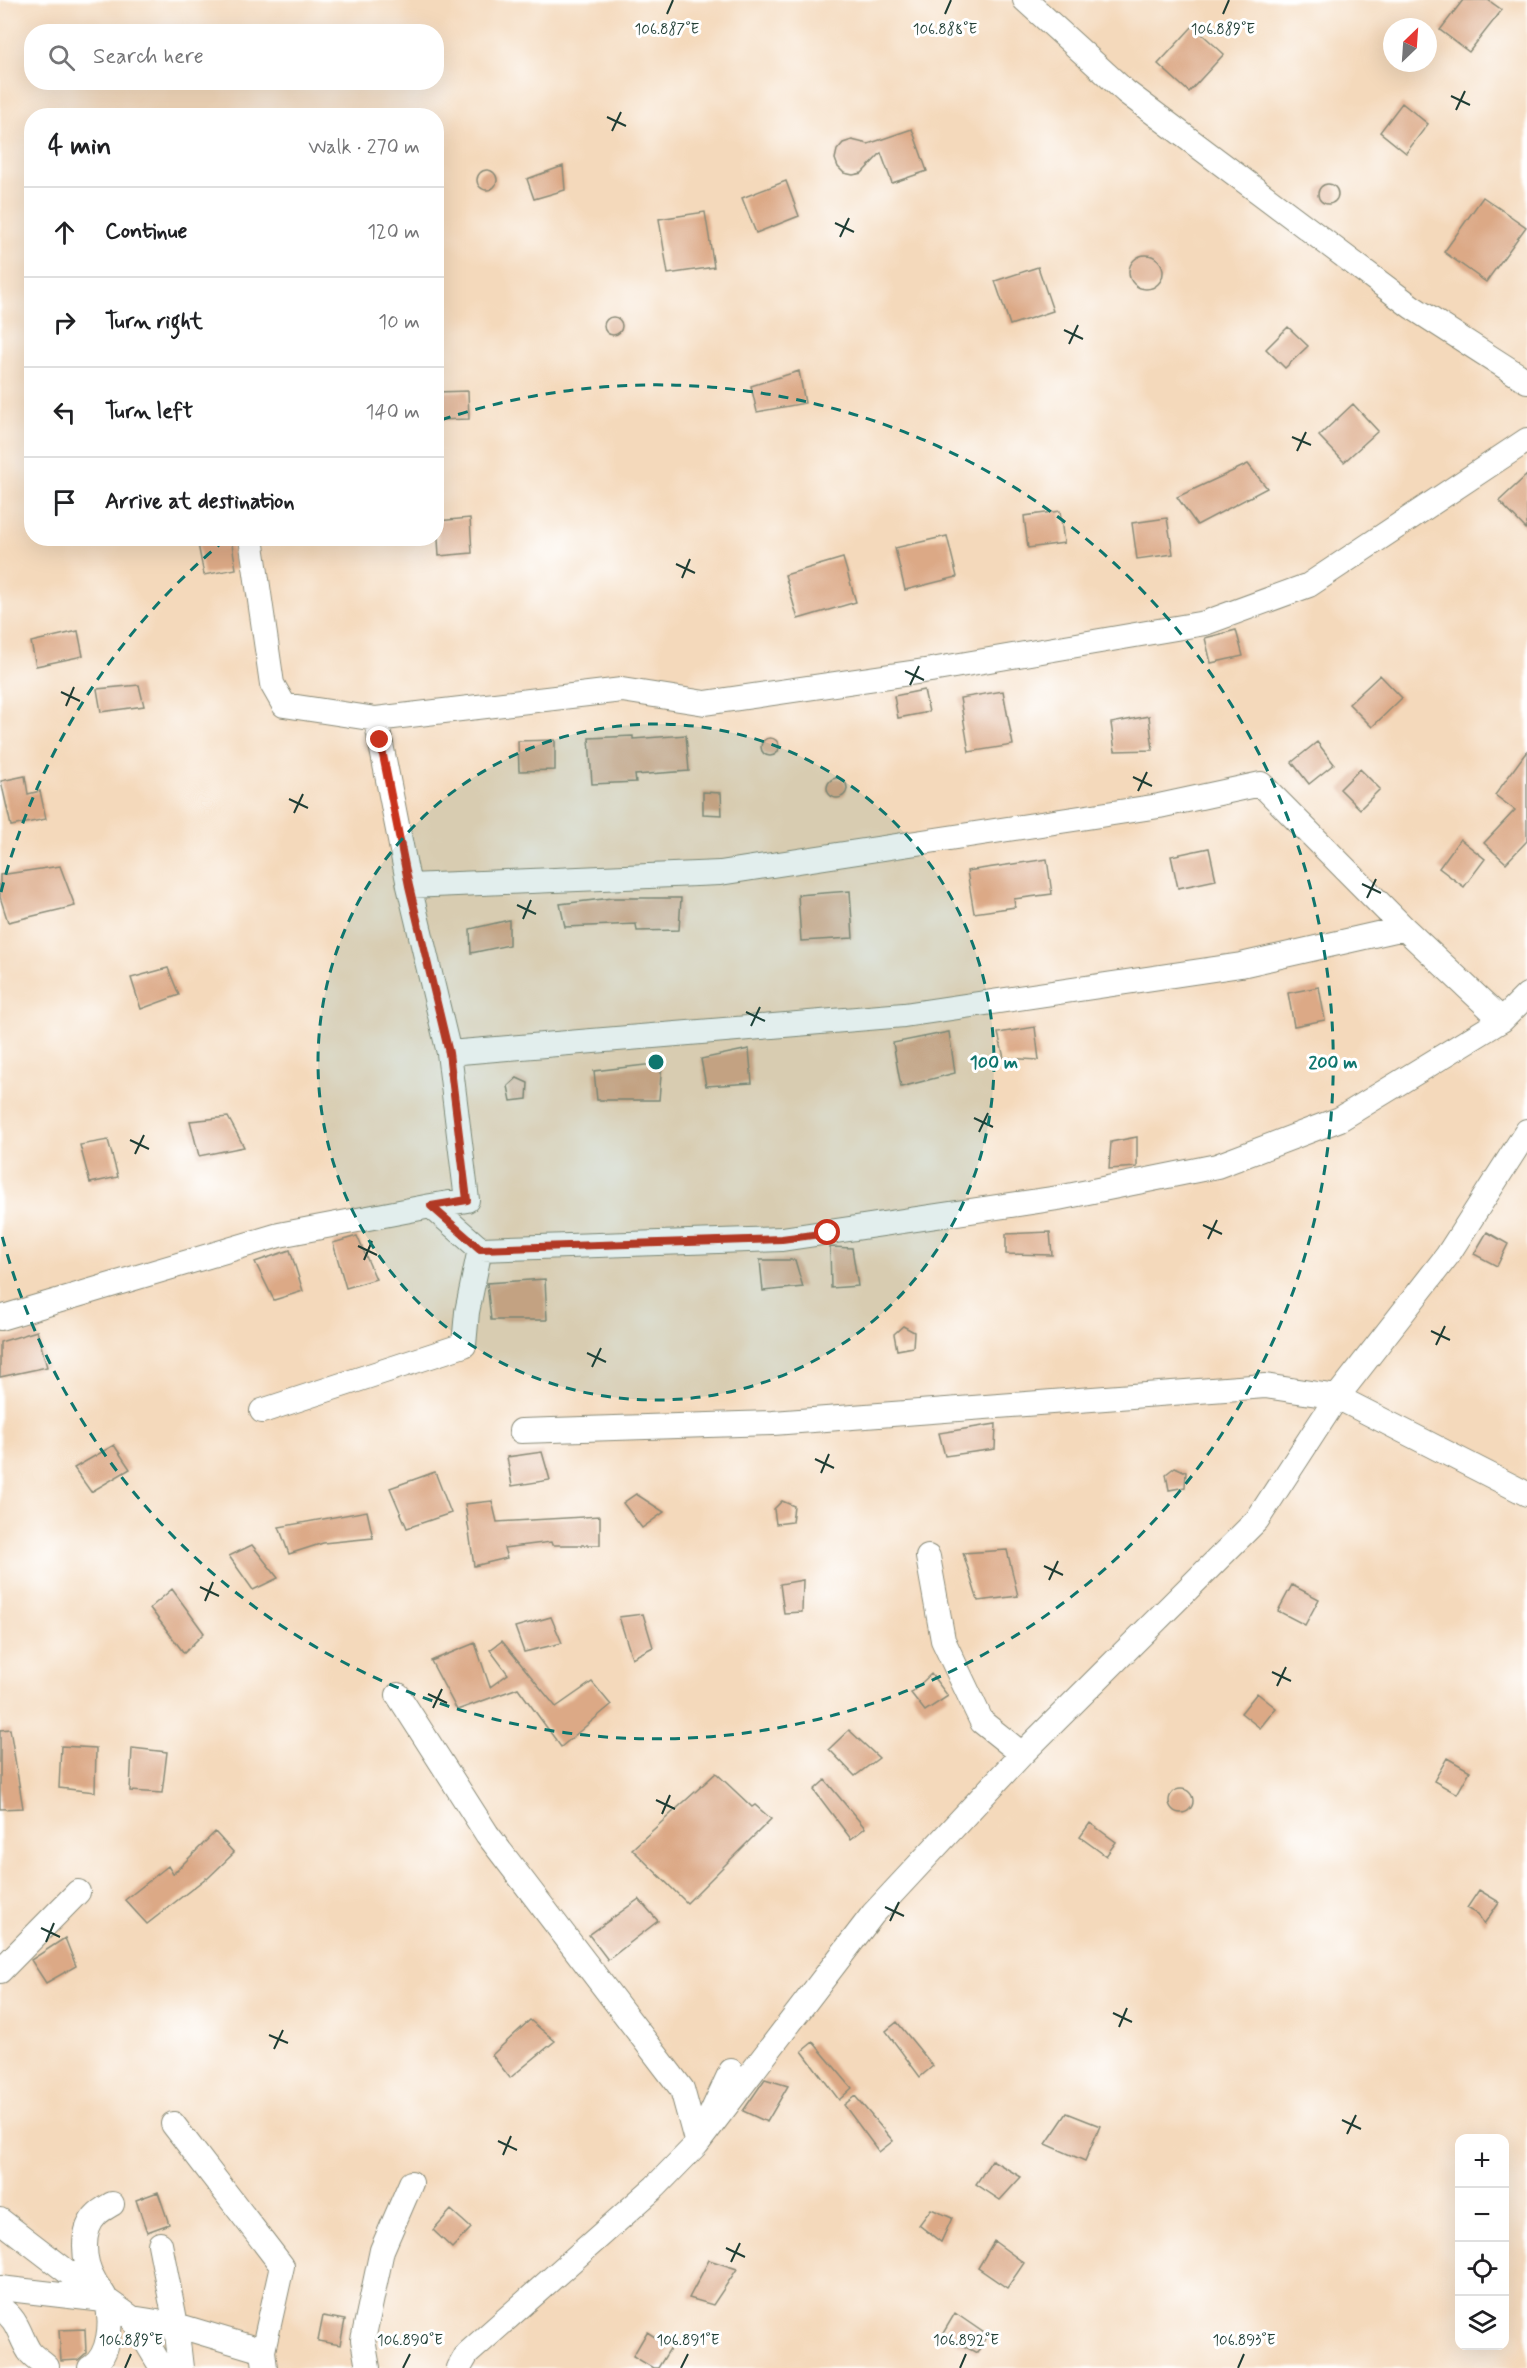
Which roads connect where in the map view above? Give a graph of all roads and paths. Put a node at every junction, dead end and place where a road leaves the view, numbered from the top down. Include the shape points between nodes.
1 (1025, 0) edge
2 (1527, 381) edge
3 (1527, 440) edge
4 (252, 546) edge
5 (376, 719) junction
6 (409, 886) junction
7 (1404, 928) junction
8 (1527, 995) edge
9 (1502, 1020) junction
10 (449, 1053) junction
11 (1527, 1131) edge
12 (431, 1206) junction
13 (480, 1249) junction
14 (0, 1318) edge
15 (1336, 1397) junction
16 (262, 1411) dead end
17 (521, 1431) dead end
18 (1527, 1494) edge
19 (928, 1557) dead end
20 (398, 1695) dead end
21 (1022, 1754) junction
22 (78, 1892) dead end
23 (0, 1971) edge
24 (730, 2071) dead end
25 (172, 2124) dead end
26 (697, 2144) junction
27 (411, 2183) dead end
28 (112, 2204) dead end
29 (0, 2220) edge
30 (160, 2244) dead end
31 (0, 2288) edge
32 (106, 2300) junction
33 (0, 2308) edge
34 (132, 2318) junction
35 (176, 2325) junction
36 (264, 2360) edge
37 (49, 2368) edge
38 (90, 2368) edge
39 (162, 2368) edge
40 (181, 2368) edge
41 (368, 2368) edge
42 (459, 2368) edge

1 - 2 street via 1126,92 1412,307
3 - 5 street via 1309,585 1205,622 931,670 705,703 622,690
4 - 5 street via 272,684 284,705
5 - 6 street
6 - 7 street via 720,873 1159,806 1261,784
6 - 10 street
7 - 9 street
7 - 10 street via 1241,965 904,1015
8 - 9 street
9 - 13 street via 1340,1119 1217,1166 1058,1198 782,1239
10 - 12 street via 467,1200
11 - 15 street via 1447,1256
12 - 13 street
12 - 14 street via 279,1234
13 - 16 street via 464,1345
15 - 17 street via 1265,1386 773,1423
15 - 18 street
15 - 21 street via 1257,1520
19 - 21 street via 944,1640 982,1722
20 - 26 street via 487,1834 682,2089
21 - 26 street via 873,1914
22 - 23 street
24 - 26 street
25 - 36 street via 282,2266
26 - 42 street via 655,2187 467,2354
27 - 41 street via 382,2250 363,2340
28 - 32 street via 96,2215 86,2232 85,2253 92,2278
29 - 32 street
30 - 35 street
31 - 32 street
32 - 34 street
32 - 38 street via 107,2344 98,2364
33 - 37 street via 10,2314 30,2352
34 - 35 street
34 - 39 street
35 - 36 street
35 - 40 street

